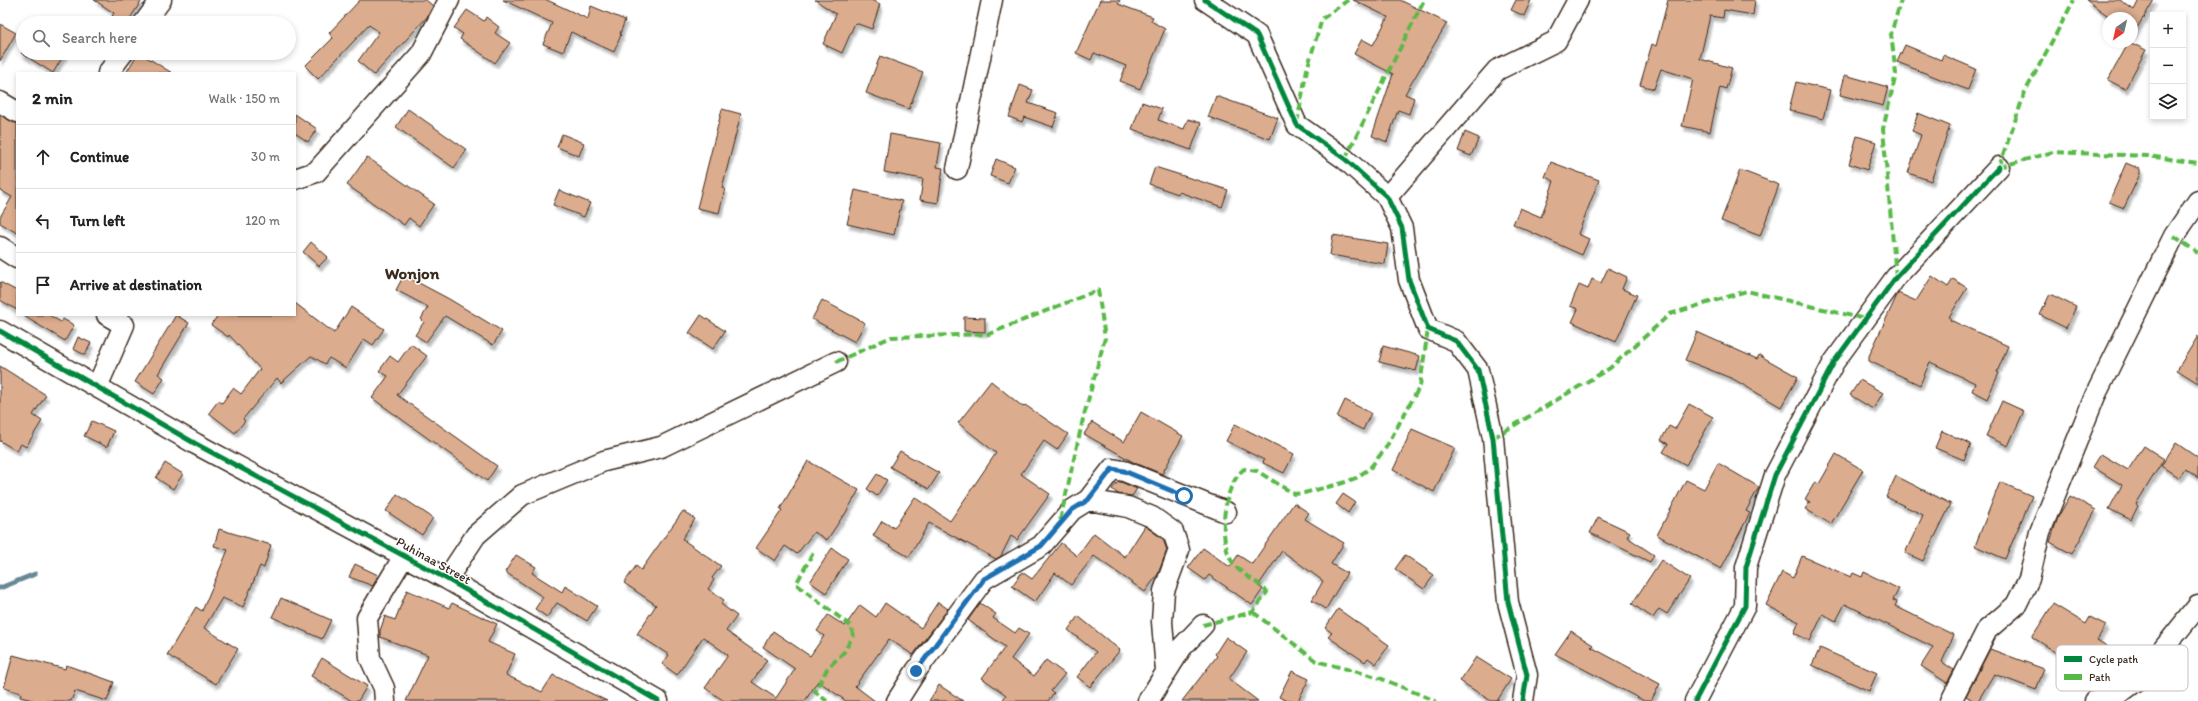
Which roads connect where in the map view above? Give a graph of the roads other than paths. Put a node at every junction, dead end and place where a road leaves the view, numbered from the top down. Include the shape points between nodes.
1 (161, 0) edge
2 (449, 0) edge
3 (992, 0) edge
4 (1205, 0) edge
5 (1578, 0) edge
6 (149, 16) edge
7 (118, 60) edge
8 (109, 72) edge
9 (0, 102) edge
10 (16, 111) edge
11 (1999, 167) dead end
12 (957, 169) dead end
13 (296, 179) edge
14 (1387, 197) junction
15 (2198, 201) edge
16 (0, 247) edge
17 (16, 257) edge
18 (121, 318) edge
19 (0, 331) edge
20 (836, 362) dead end
21 (97, 386) junction
22 (1088, 500) junction
23 (1226, 512) dead end
24 (404, 556) junction
25 (447, 579) junction
26 (2198, 606) edge
27 (1203, 625) dead end
28 (2167, 645) edge
29 (1166, 671) junction
30 (2123, 691) edge
31 (385, 701) edge
32 (658, 701) edge
33 (896, 701) edge
34 (1148, 701) edge
35 (1523, 701) edge
36 (1695, 701) edge
37 (1951, 701) edge
38 (2095, 701) edge

1 - 6 street
2 - 13 street via 421,54 316,172
3 - 12 street
4 - 14 street via 1257,35 1296,125 1345,159
5 - 14 street via 1556,41 1497,70
7 - 8 street
9 - 10 street
11 - 36 street via 1896,276 1834,362 1775,475 1746,567 1745,606
14 - 35 street via 1402,228 1409,280 1428,329 1456,340 1478,370 1493,438 1508,602 1527,675
15 - 37 street via 2174,236 2095,396 2040,532 2029,579 2016,605 1987,630
16 - 17 street
18 - 21 street
19 - 21 street, Puhinaa Street
20 - 25 street via 661,447 604,461 522,495 476,535
21 - 24 street, Puhinaa Street via 196,444
22 - 23 street via 1112,469 1124,471
22 - 29 street via 1128,507 1152,517 1172,532 1179,550 1164,592 1162,622
22 - 33 street via 1072,510 1041,546 984,579
24 - 25 street, Puhinaa Street
24 - 31 street via 367,618 370,658 384,688
25 - 32 street, Puhinaa Street
26 - 28 street
27 - 29 street via 1182,647
29 - 34 street
30 - 38 street via 2116,696

